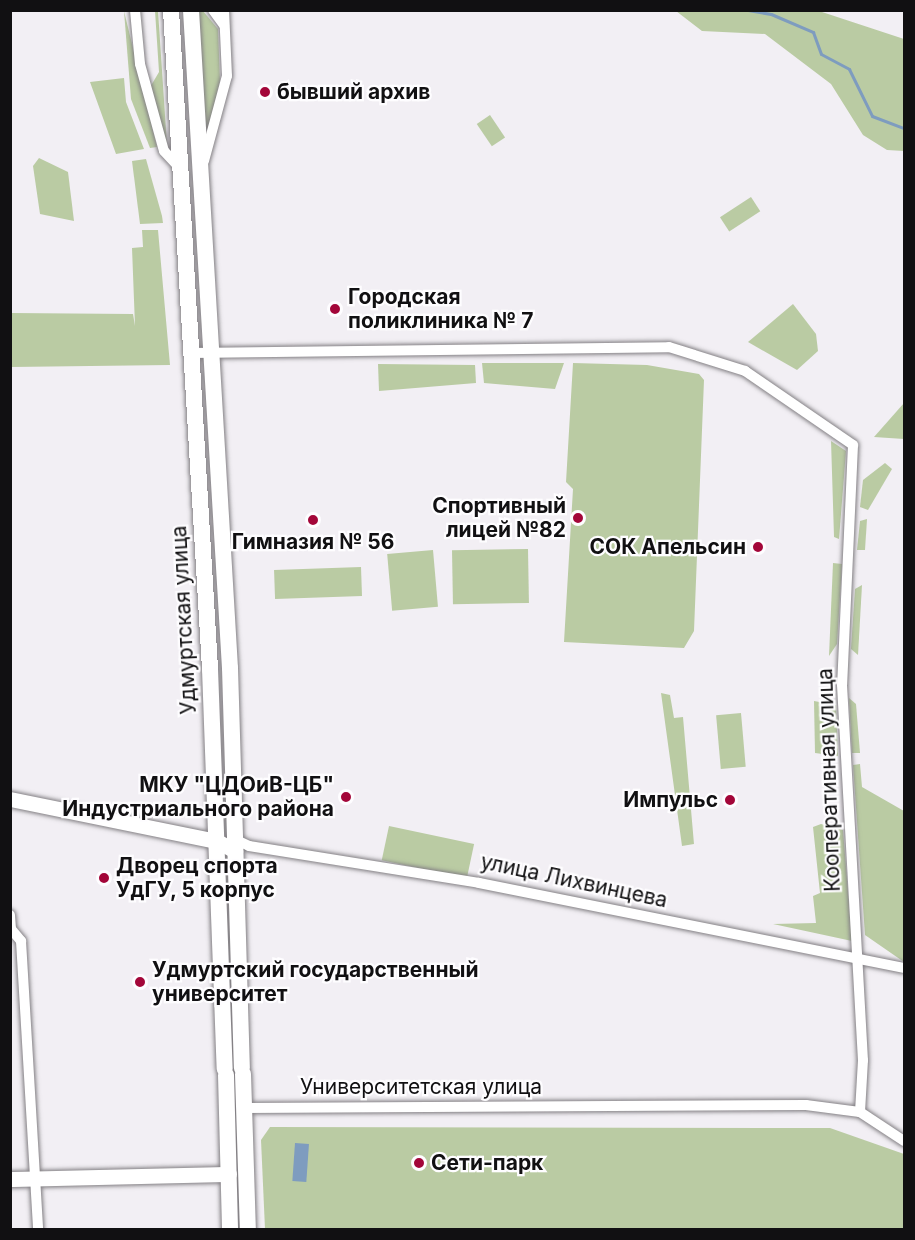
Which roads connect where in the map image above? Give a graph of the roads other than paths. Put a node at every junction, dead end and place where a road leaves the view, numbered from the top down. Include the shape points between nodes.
1 (135, 10) edge
2 (171, 10) edge
3 (190, 10) edge
4 (213, 10) edge
5 (224, 10) edge
6 (224, 25) junction
7 (181, 169) junction
8 (200, 172) junction
9 (203, 216) junction
10 (184, 217) junction
11 (211, 352) junction
12 (191, 353) junction
13 (218, 455) junction
14 (199, 456) junction
15 (230, 668) junction
16 (210, 669) junction
17 (10, 799) edge
18 (216, 820) junction
19 (217, 841) junction
20 (235, 845) junction
21 (10, 915) edge
22 (220, 932) junction
23 (238, 932) junction
24 (857, 956) junction
25 (904, 968) edge
26 (234, 1072) junction
27 (244, 1107) junction
28 (860, 1112) junction
29 (904, 1141) edge
30 (229, 1174) junction
31 (35, 1178) junction
32 (10, 1179) edge
33 (38, 1230) edge
34 (230, 1230) edge
35 (248, 1230) edge

1 - 7 street via 140,64 164,151
2 - 7 main road, Удмуртская улица
3 - 8 main road, Удмуртская улица
4 - 6 street
5 - 6 street, Удмуртская улица
6 - 8 street, Удмуртская улица via 227,76
7 - 10 main road, Удмуртская улица
8 - 9 main road, Удмуртская улица
9 - 10 main road
9 - 11 main road, Удмуртская улица
10 - 12 main road, Удмуртская улица
11 - 12 street
11 - 13 main road, Удмуртская улица
11 - 24 street, Кооперативная улица via 669,347 745,371 853,445 842,685
12 - 14 main road, Удмуртская улица
13 - 14 main road
13 - 15 main road, Удмуртская улица
14 - 16 main road, Удмуртская улица
15 - 16 main road
15 - 20 main road, Удмуртская улица
16 - 18 main road, Удмуртская улица
17 - 19 street
18 - 19 main road, Удмуртская улица
18 - 20 street
19 - 20 street
19 - 22 main road, Удмуртская улица
20 - 23 main road, Удмуртская улица
20 - 24 street, улица Лихвинцева
21 - 31 street via 11,929 21,940
22 - 23 main road
22 - 26 main road, Удмуртская улица
23 - 26 main road, Удмуртская улица
24 - 25 street, улица Лихвинцева
24 - 28 street, Кооперативная улица via 864,1094
26 - 27 main road, Удмуртская улица
26 - 30 main road, Удмуртская улица
27 - 28 street, Университетская улица via 806,1105
27 - 35 main road, Удмуртская улица
28 - 29 street
30 - 31 street
30 - 34 main road, Удмуртская улица
31 - 32 street
31 - 33 street

